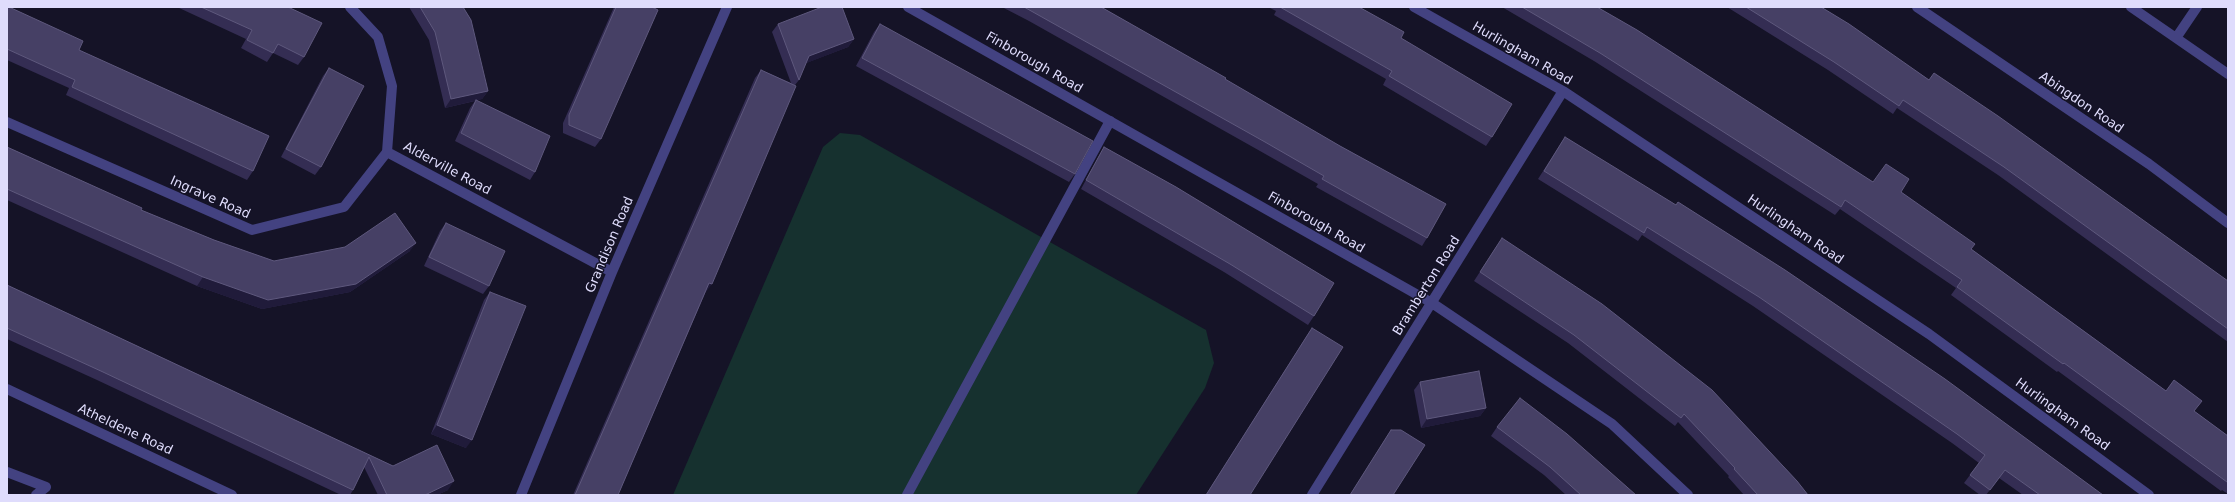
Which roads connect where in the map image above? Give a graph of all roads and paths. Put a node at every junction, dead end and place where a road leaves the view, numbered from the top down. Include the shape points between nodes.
1 (350, 7) edge
2 (727, 7) edge
3 (908, 7) edge
4 (1414, 7) edge
5 (1917, 7) edge
6 (2131, 7) edge
7 (2197, 7) edge
8 (2176, 38) junction
9 (2228, 74) edge
10 (1563, 91) junction
11 (1110, 121) junction
12 (7, 122) edge
13 (387, 152) junction
14 (2228, 223) edge
15 (612, 272) junction
16 (1432, 303) junction
17 (7, 390) edge
18 (7, 472) edge
19 (36, 495) edge
20 (232, 495) edge
21 (521, 495) edge
22 (907, 495) edge
23 (1312, 495) edge
24 (1688, 495) edge
25 (2149, 495) edge

1 - 13 street, Alderville Road via 378,36 392,86
2 - 15 street, Grandison Road
3 - 11 street, Finborough Road
4 - 10 street, Hurlingham Road
5 - 14 street, Abingdon Road via 2149,164
6 - 8 street
7 - 8 street
8 - 9 street
10 - 16 street, Bramberton Road
10 - 25 street, Hurlingham Road via 1929,334
11 - 16 street, Finborough Road
11 - 22 street
12 - 13 street, Ingrave Road via 252,230 344,207
13 - 15 street, Alderville Road
15 - 21 street, Grandison Road
16 - 23 street, Bramberton Road
16 - 24 street, Finborough Road via 1612,424
17 - 20 street, Atheldene Road
18 - 19 street via 46,487

